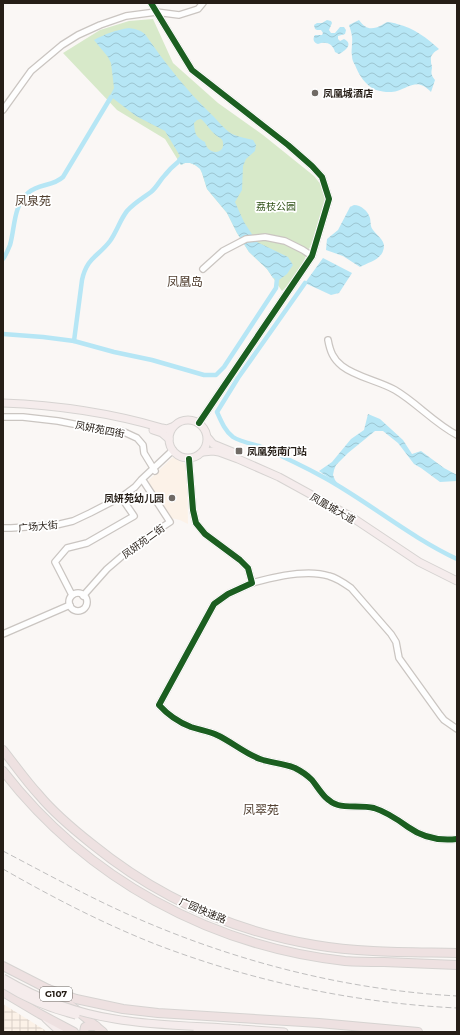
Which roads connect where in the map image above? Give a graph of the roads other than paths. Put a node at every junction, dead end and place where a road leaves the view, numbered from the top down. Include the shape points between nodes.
1 (151, 3) edge
2 (203, 3) edge
3 (156, 12) junction
4 (3, 110) edge
5 (312, 256) junction
6 (203, 269) dead end
7 (328, 340) dead end
8 (3, 403) edge
9 (3, 407) edge
10 (3, 417) edge
11 (199, 423) junction
12 (172, 427) junction
13 (457, 435) edge
14 (208, 438) junction
15 (169, 439) junction
16 (173, 452) junction
17 (203, 452) junction
18 (189, 459) junction
19 (154, 469) junction
20 (144, 482) junction
21 (136, 487) junction
22 (121, 497) junction
23 (3, 528) edge
24 (457, 576) edge
25 (457, 581) edge
26 (252, 583) junction
27 (72, 595) junction
28 (83, 596) junction
29 (70, 605) junction
30 (3, 634) edge
31 (457, 729) edge
32 (3, 750) edge
33 (3, 771) edge
34 (457, 839) edge
35 (457, 953) edge
36 (457, 965) edge
37 (3, 966) edge
38 (3, 978) edge
39 (36, 983) junction
40 (3, 984) edge
41 (48, 989) junction
42 (3, 992) edge
43 (26, 1006) junction
44 (40, 1014) junction
45 (96, 1026) junction
46 (60, 1032) edge
47 (74, 1032) edge
48 (84, 1032) edge
49 (103, 1032) edge
50 (214, 1032) edge
51 (284, 1032) edge
52 (418, 1032) edge

1 - 3 street
2 - 3 street via 198,9 178,15
3 - 4 street via 106,22 62,45 31,71
3 - 5 street via 192,70 288,145 322,177 329,199
5 - 6 street via 286,241 265,237 246,239 223,251
5 - 11 street
7 - 13 street via 333,357 343,367 393,389
8 - 12 main road via 55,406 167,429
9 - 15 main road via 58,411 126,423 162,433
10 - 19 street, 凤妍苑四街 via 58,421 124,432 137,438
11 - 12 main road via 180,421
11 - 14 main road
12 - 15 main road
14 - 17 main road
14 - 24 main road, 凤凰城大道 via 217,446 312,489 415,554
15 - 16 main road
16 - 18 main road
16 - 19 street, 广场大街
17 - 18 main road
17 - 25 main road, 凤凰城大道 via 219,452 279,477 350,516 419,562
18 - 26 street via 196,523 204,534 248,568
19 - 20 street, 广场大街
19 - 21 street, 广场大街
20 - 21 street, 广场大街
20 - 28 street, 凤妍苑二街 via 170,522 135,544 107,568
21 - 22 street, 广场大街
22 - 23 street, 广场大街 via 78,518 56,525
22 - 27 street via 134,516 87,543 67,548 55,562
26 - 31 street via 287,576 316,574 330,576 343,582 391,634 402,663 440,716
26 - 34 street via 214,604 159,705 185,724 218,735 246,753 295,768 312,781 323,796 338,805 374,808 425,836
27 - 28 street
27 - 29 street
28 - 29 street via 86,603 82,610 73,610
29 - 30 street
32 - 35 highway, 广园快速路 via 61,818 109,858 157,889 213,916 257,932 316,945 374,951
33 - 36 highway, 广园快速路 via 47,821 89,858 159,904 186,917 278,949 312,956 346,961
37 - 39 highway, G107
38 - 51 main road, bridge via 28,992 68,1008 115,1019
39 - 41 highway, G107
39 - 43 highway via 41,990 40,1000 33,1006
40 - 50 main road, bridge via 35,1001 97,1021
41 - 45 highway, G107
41 - 52 highway via 76,999 123,1009
42 - 43 highway, G107
43 - 44 highway, G107
44 - 46 main road
44 - 47 highway, G107
45 - 48 highway via 87,1026
45 - 49 highway, G107

